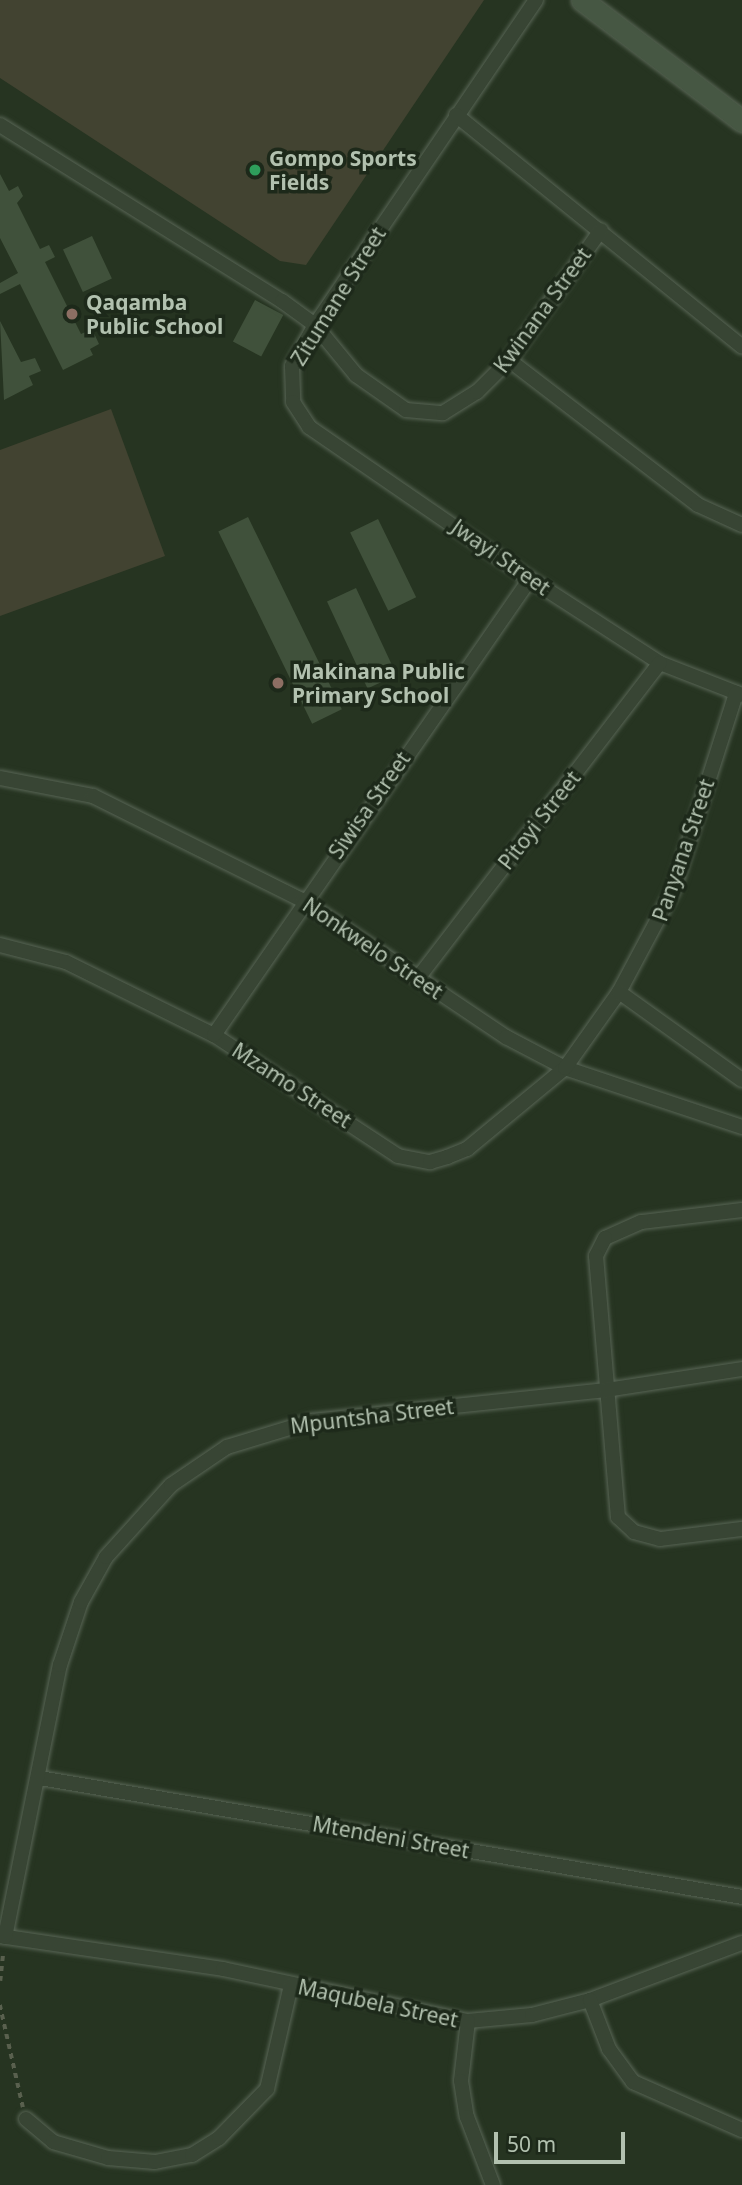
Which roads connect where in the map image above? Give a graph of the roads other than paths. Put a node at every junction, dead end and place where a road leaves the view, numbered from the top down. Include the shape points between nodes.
1 (536, 0) edge
2 (582, 0) edge
3 (456, 115) junction
4 (742, 121) edge
5 (0, 125) edge
6 (601, 230) junction
7 (315, 325) junction
8 (742, 347) edge
9 (509, 360) junction
10 (289, 386) joint
11 (742, 525) edge
12 (530, 579) junction
13 (660, 663) junction
14 (739, 694) edge
15 (0, 778) edge
16 (302, 900) junction
17 (0, 945) edge
18 (418, 978) junction
19 (619, 992) junction
20 (214, 1035) junction
21 (565, 1069) junction
22 (742, 1080) edge
23 (742, 1127) edge
24 (742, 1210) edge
25 (742, 1369) edge
26 (606, 1390) junction
27 (742, 1529) edge
28 (40, 1778) junction
29 (742, 1897) edge
30 (2, 1936) edge
31 (742, 1943) edge
32 (291, 1985) junction
33 (590, 2000) junction
34 (468, 2021) junction
35 (26, 2119) road end
36 (742, 2130) edge
37 (493, 2185) edge

1 - 3 street, Zitumane Street
2 - 4 street
3 - 6 street
3 - 7 street, Zitumane Street
5 - 7 street, Kwinana Street
6 - 8 street
6 - 9 street, Kwinana Street
7 - 9 street, Kwinana Street via 356,375 406,410 434,415 454,408
7 - 10 street, Zitumane Street via 292,366
9 - 11 street via 698,505
10 - 12 street, Jwayi Street via 309,426
12 - 13 street, Jwayi Street
12 - 16 street, Siwisa Street
13 - 14 street, Jwayi Street
13 - 18 street, Pitoyi Street
14 - 19 street, Panyana Street via 673,891
15 - 16 street, Nonkwelo Street via 93,796
16 - 18 street, Nonkwelo Street
16 - 20 street, Siwisa Street
17 - 20 street, Mzamo Street via 66,962
18 - 21 street, Nonkwelo Street
19 - 21 street, Panyana Street
19 - 22 street
20 - 21 street, Mzamo Street via 398,1156 430,1162 467,1149
21 - 23 street, Nonkwelo Street
24 - 26 street via 641,1222 606,1238 596,1256
25 - 26 street, Mpuntsha Street
26 - 27 street via 618,1517 634,1532 660,1539
26 - 28 street, Mpuntsha Street via 312,1421 227,1447 171,1485 106,1557 81,1602 60,1665
28 - 29 street, Mtendeni Street
28 - 30 street, Mpuntsha Street
30 - 32 street, Maqubela Street
31 - 33 street, Maqubela Street
32 - 34 street, Maqubela Street
32 - 35 street via 267,2089 219,2138 192,2155 156,2162 108,2158 52,2142
33 - 34 street, Maqubela Street via 532,2015
33 - 36 street via 609,2049 633,2082
34 - 37 street via 461,2081 467,2117

